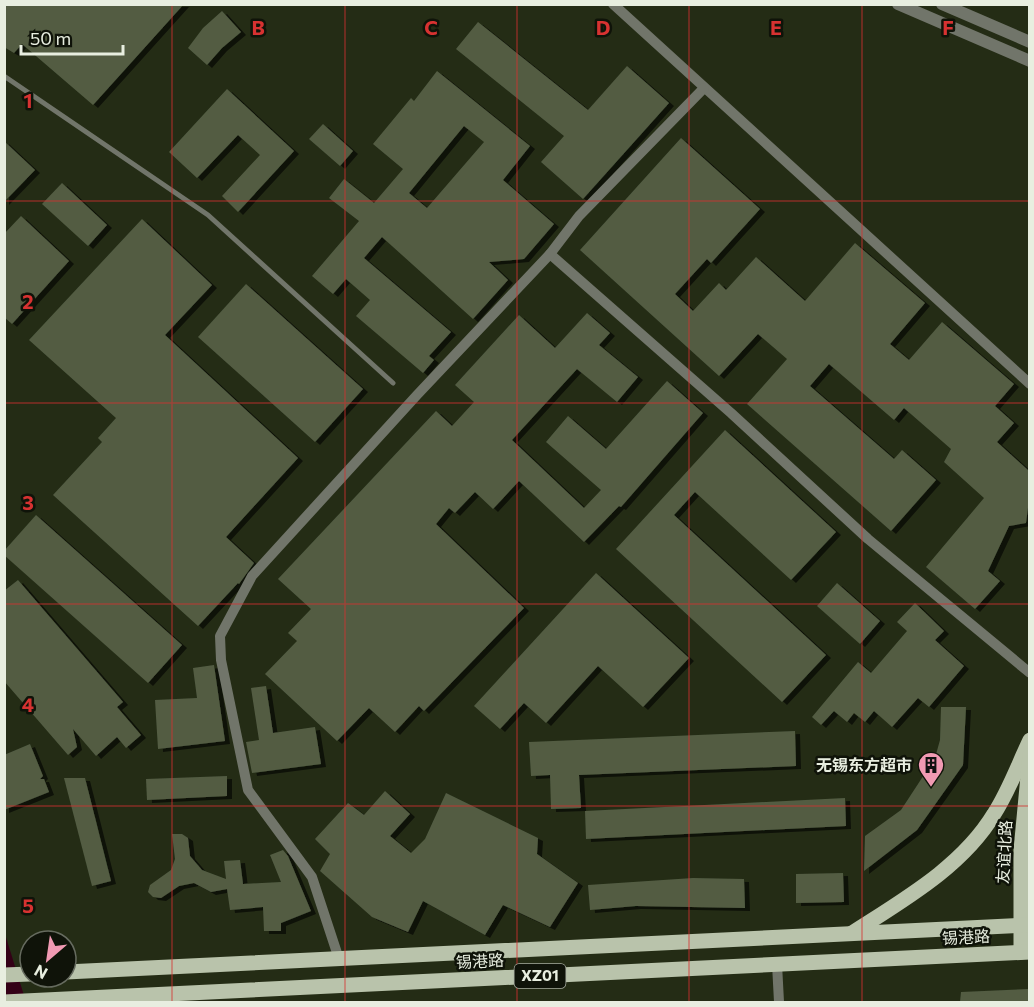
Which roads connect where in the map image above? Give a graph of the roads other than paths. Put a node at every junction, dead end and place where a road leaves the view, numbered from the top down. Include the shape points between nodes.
1 (613, 4) edge
2 (898, 4) edge
3 (942, 4) edge
4 (1029, 42) edge
5 (1029, 61) edge
6 (4, 76) edge
7 (704, 88) junction
8 (550, 254) junction
9 (393, 383) dead end
10 (1029, 384) edge
11 (1029, 673) edge
12 (1029, 740) edge
13 (1029, 755) edge
14 (1024, 925) edge
15 (850, 935) junction
16 (1025, 952) edge
17 (339, 959) junction
18 (777, 964) junction
19 (78, 971) edge
20 (4, 1002) edge
21 (779, 1002) edge

1 - 7 street
2 - 5 street
3 - 4 street
6 - 9 lane via 208,215
7 - 8 street via 579,216
7 - 10 street
8 - 11 street via 868,538
8 - 17 street via 252,576 220,636 221,660 248,790 312,877
12 - 15 main road via 993,817 961,855 909,897
13 - 14 main road, 友谊北路 via 1021,850
14 - 15 main road, 锡港路 / XZ01
14 - 16 main road, 友谊北路
15 - 17 main road, 锡港路 / XZ01
16 - 18 main road, 锡港路 / XZ01
17 - 19 main road, 锡港路 / XZ01
18 - 20 main road, 锡港路 / XZ01
18 - 21 street

